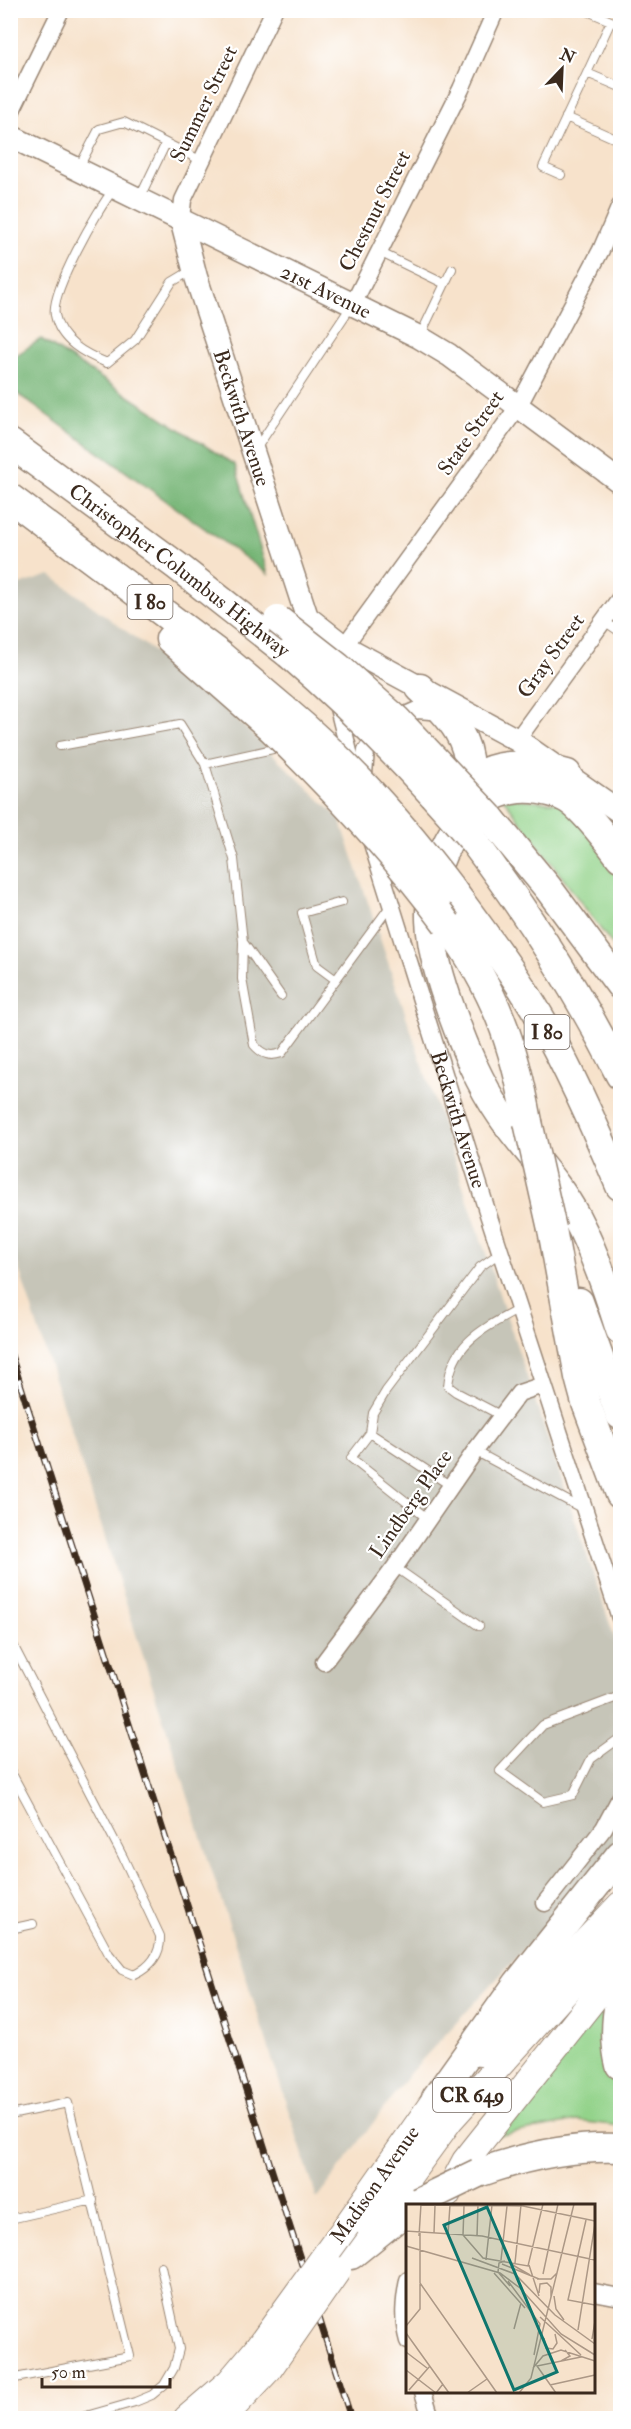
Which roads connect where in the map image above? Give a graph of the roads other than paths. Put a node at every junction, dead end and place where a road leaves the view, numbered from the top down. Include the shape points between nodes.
1 (61, 10) edge
2 (274, 10) edge
3 (495, 10) edge
4 (585, 10) edge
5 (611, 21) junction
6 (621, 25) edge
7 (587, 73) junction
8 (621, 87) edge
9 (10, 114) edge
10 (566, 117) junction
11 (10, 136) edge
12 (618, 140) dead end
13 (166, 143) junction
14 (202, 161) junction
15 (78, 169) junction
16 (561, 175) dead end
17 (116, 187) junction
18 (139, 199) junction
19 (621, 206) edge
20 (181, 219) junction
21 (379, 252) junction
22 (195, 268) junction
23 (452, 269) dead end
24 (445, 284) junction
25 (353, 304) junction
26 (419, 338) junction
27 (518, 406) junction
28 (10, 443) edge
29 (254, 452) junction
30 (621, 482) edge
31 (11, 498) edge
32 (177, 566) junction
33 (621, 598) edge
34 (307, 617) junction
35 (604, 621) junction
36 (621, 632) edge
37 (345, 647) junction
38 (328, 666) junction
39 (420, 688) junction
40 (445, 712) junction
41 (277, 718) junction
42 (517, 740) junction
43 (347, 743) junction
44 (314, 745) dead end
45 (60, 746) dead end
46 (304, 746) dead end
47 (205, 764) junction
48 (467, 783) junction
49 (568, 787) junction
50 (361, 801) junction
51 (621, 812) edge
52 (480, 828) junction
53 (621, 832) edge
54 (621, 856) edge
55 (342, 902) dead end
56 (391, 905) junction
57 (243, 942) junction
58 (434, 959) junction
59 (336, 980) junction
60 (621, 985) edge
61 (281, 996) dead end
62 (621, 1075) edge
63 (621, 1186) edge
64 (552, 1229) junction
65 (501, 1252) junction
66 (519, 1309) junction
67 (621, 1330) edge
68 (543, 1385) junction
69 (502, 1416) junction
70 (621, 1416) edge
71 (370, 1433) junction
72 (475, 1451) junction
73 (451, 1486) junction
74 (621, 1494) edge
75 (586, 1511) junction
76 (428, 1519) junction
77 (395, 1567) junction
78 (621, 1618) edge
79 (479, 1626) dead end
80 (10, 1639) edge
81 (324, 1662) dead end
82 (621, 1696) edge
83 (621, 1738) edge
84 (10, 1770) edge
85 (621, 1798) edge
86 (621, 1855) edge
87 (545, 1903) dead end
88 (621, 1905) edge
89 (33, 1924) dead end
90 (10, 1929) edge
91 (621, 1932) edge
92 (621, 1966) edge
93 (621, 1998) edge
94 (621, 2065) edge
95 (436, 2098) junction
96 (10, 2115) edge
97 (621, 2148) edge
98 (93, 2200) junction
99 (421, 2204) edge
100 (422, 2204) edge
101 (406, 2216) edge
102 (10, 2219) edge
103 (345, 2262) junction
104 (162, 2267) dead end
105 (406, 2290) edge
106 (595, 2292) edge
107 (621, 2297) edge
108 (406, 2332) edge
109 (263, 2359) junction
110 (10, 2379) edge
111 (424, 2393) edge
112 (79, 2418) edge
113 (187, 2418) edge
114 (223, 2418) edge
115 (431, 2418) edge

1 - 9 street
2 - 14 street, Summer Street
3 - 21 street, Chestnut Street via 461,89
4 - 5 lane
5 - 6 lane
5 - 7 lane
7 - 8 lane
7 - 10 lane
10 - 12 lane
10 - 16 lane via 543,167
11 - 15 street, 21st Avenue
13 - 14 lane
13 - 15 lane via 124,122 99,129
13 - 18 lane
14 - 20 street, Summer Street via 183,200
15 - 17 street, 21st Avenue
17 - 18 street, 21st Avenue
17 - 22 lane via 103,202 66,273 54,313 62,335 90,356 107,363 135,340 172,282
18 - 20 street, 21st Avenue
19 - 27 street, State Street
20 - 22 street, Beckwith Avenue
20 - 25 street, 21st Avenue
21 - 24 lane
21 - 25 street, Chestnut Street
22 - 29 street, Beckwith Avenue
23 - 24 lane
24 - 26 lane
25 - 26 street, 21st Avenue
25 - 29 lane, Chestnut Street
26 - 27 street, 21st Avenue
27 - 30 street, 21st Avenue
27 - 37 street, State Street
28 - 32 highway, Christopher Columbus Highway / I 80
29 - 34 street, Beckwith Avenue
31 - 41 highway, Christopher Columbus Highway / I 80 via 220,656
32 - 52 highway, Christopher Columbus Highway / I 80, bridge via 289,654
32 - 52 highway, bridge via 243,594 338,667 396,719
33 - 35 street, Gray Street
34 - 37 street
34 - 38 street, Beckwith Avenue
35 - 36 lane
35 - 42 street, Gray Street
37 - 38 street, State Street
37 - 39 street
38 - 43 street, Beckwith Avenue
39 - 40 highway
39 - 42 street
40 - 48 highway via 467,748
40 - 50 street via 417,710 383,725 366,751
41 - 63 highway, Christopher Columbus Highway / I 80, bridge via 361,782 452,890 540,1018
41 - 64 highway, bridge via 393,853 477,968 497,1006 516,1061
42 - 49 street
43 - 44 lane
43 - 50 street, Beckwith Avenue
45 - 47 lane via 180,724
46 - 47 lane
47 - 57 lane via 234,859
48 - 49 highway via 486,770 509,765 548,768
48 - 58 highway via 450,801 429,841 415,890 419,922
49 - 51 street
49 - 53 highway
49 - 54 highway
49 - 58 highway via 500,792 486,799 458,825 442,854 431,897 429,926
50 - 56 street, Beckwith Avenue
52 - 60 highway via 548,888
52 - 62 highway, Christopher Columbus Highway / I 80
55 - 59 lane via 302,913 317,966
56 - 59 lane
56 - 65 street, Beckwith Avenue
57 - 59 lane via 242,979 254,1045 260,1052 272,1056 282,1053
57 - 61 lane
58 - 67 highway via 481,1085 575,1215
64 - 70 highway
64 - 74 highway via 586,1403
65 - 66 street, Beckwith Avenue
65 - 71 lane via 480,1267 386,1391 373,1413
66 - 68 street, Beckwith Avenue
66 - 69 lane via 471,1336 449,1374 448,1386
68 - 69 street, Lindberg Place via 519,1393
68 - 75 street, Beckwith Avenue
69 - 72 street, Lindberg Place
71 - 73 lane
71 - 76 lane via 351,1458
72 - 73 street, Lindberg Place
72 - 75 lane
73 - 76 street, Lindberg Place
75 - 78 street, Beckwith Avenue
76 - 77 street, Lindberg Place
77 - 79 lane
77 - 81 street, Lindberg Place
80 - 84 lane via 160,1936 153,1962 145,1969 134,1975 122,1970 109,1954
82 - 83 lane via 543,1725 500,1771 543,1802 573,1795 591,1760
85 - 87 street via 604,1828
86 - 95 highway via 518,1983
88 - 95 main road, Madison Avenue / CR 649
89 - 90 lane
91 - 103 main road, Madison Avenue / CR 649 via 450,2120
92 - 99 main road via 465,2161
93 - 94 highway via 615,2040
95 - 109 main road, Madison Avenue / CR 649, bridge via 347,2225
96 - 98 lane via 68,2103
97 - 100 highway, bridge via 540,2154 478,2173
98 - 102 lane
98 - 110 lane via 130,2356
101 - 103 highway
103 - 109 main road, Madison Avenue / CR 649, bridge
104 - 112 lane via 178,2349 174,2368 152,2395
105 - 108 street
106 - 107 street
109 - 113 main road, Madison Avenue / CR 649
109 - 114 main road, Madison Avenue / CR 649
111 - 115 street

